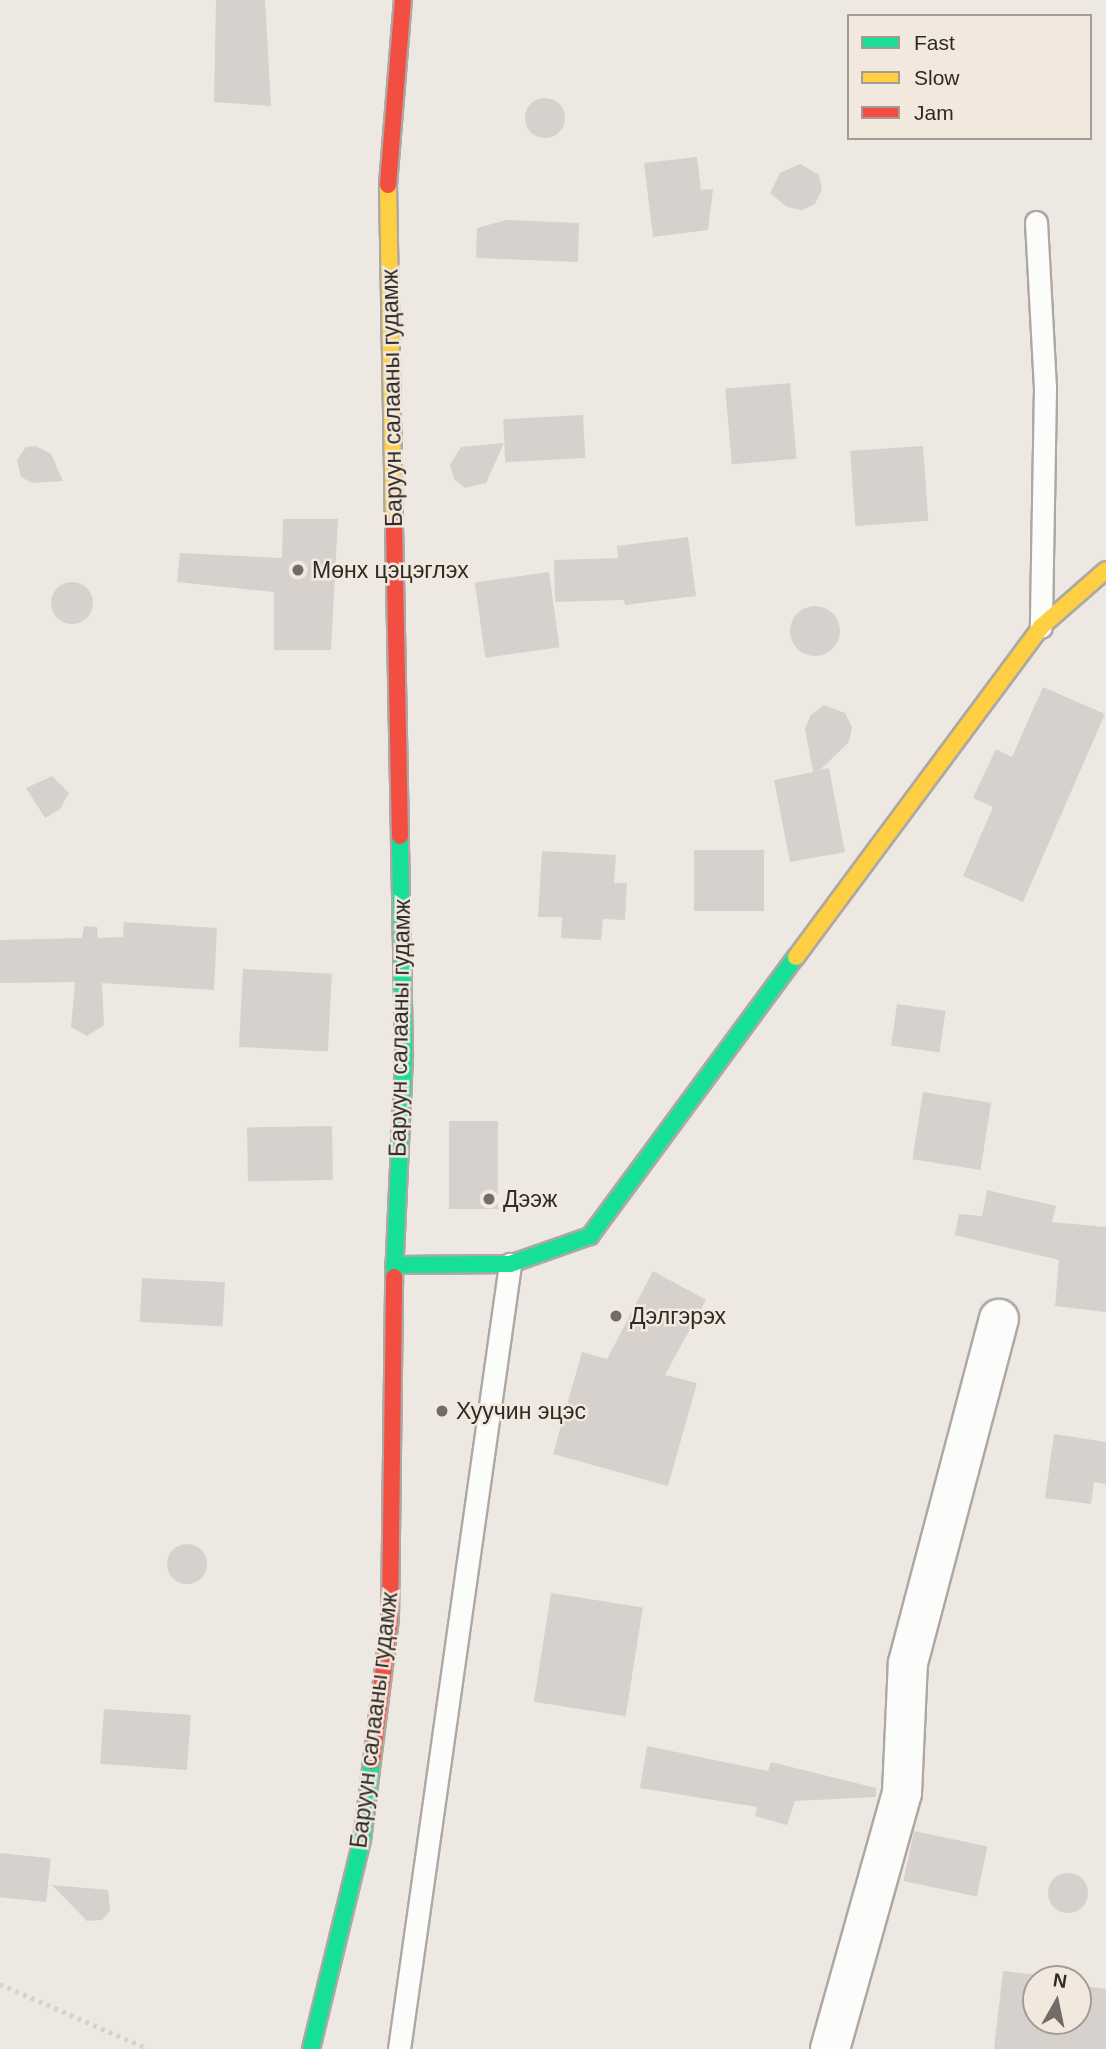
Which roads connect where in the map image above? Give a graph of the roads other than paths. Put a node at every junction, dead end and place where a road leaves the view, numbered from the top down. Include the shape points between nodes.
1 (403, 0) edge
2 (1036, 222) dead end
3 (1106, 570) edge
4 (1041, 627) junction
5 (510, 1264) junction
6 (394, 1265) junction
7 (999, 1319) dead end
8 (311, 2049) edge
9 (399, 2049) edge
10 (830, 2049) edge

1 - 6 main road, Баруун салааны гудамж via 388,169 404,1053
2 - 4 lane via 1045,388
3 - 4 main road
4 - 5 main road via 590,1236
5 - 6 main road
5 - 9 lane
6 - 8 main road, Баруун салааны гудамж via 390,1618 362,1840
7 - 10 street via 908,1663 902,1793

